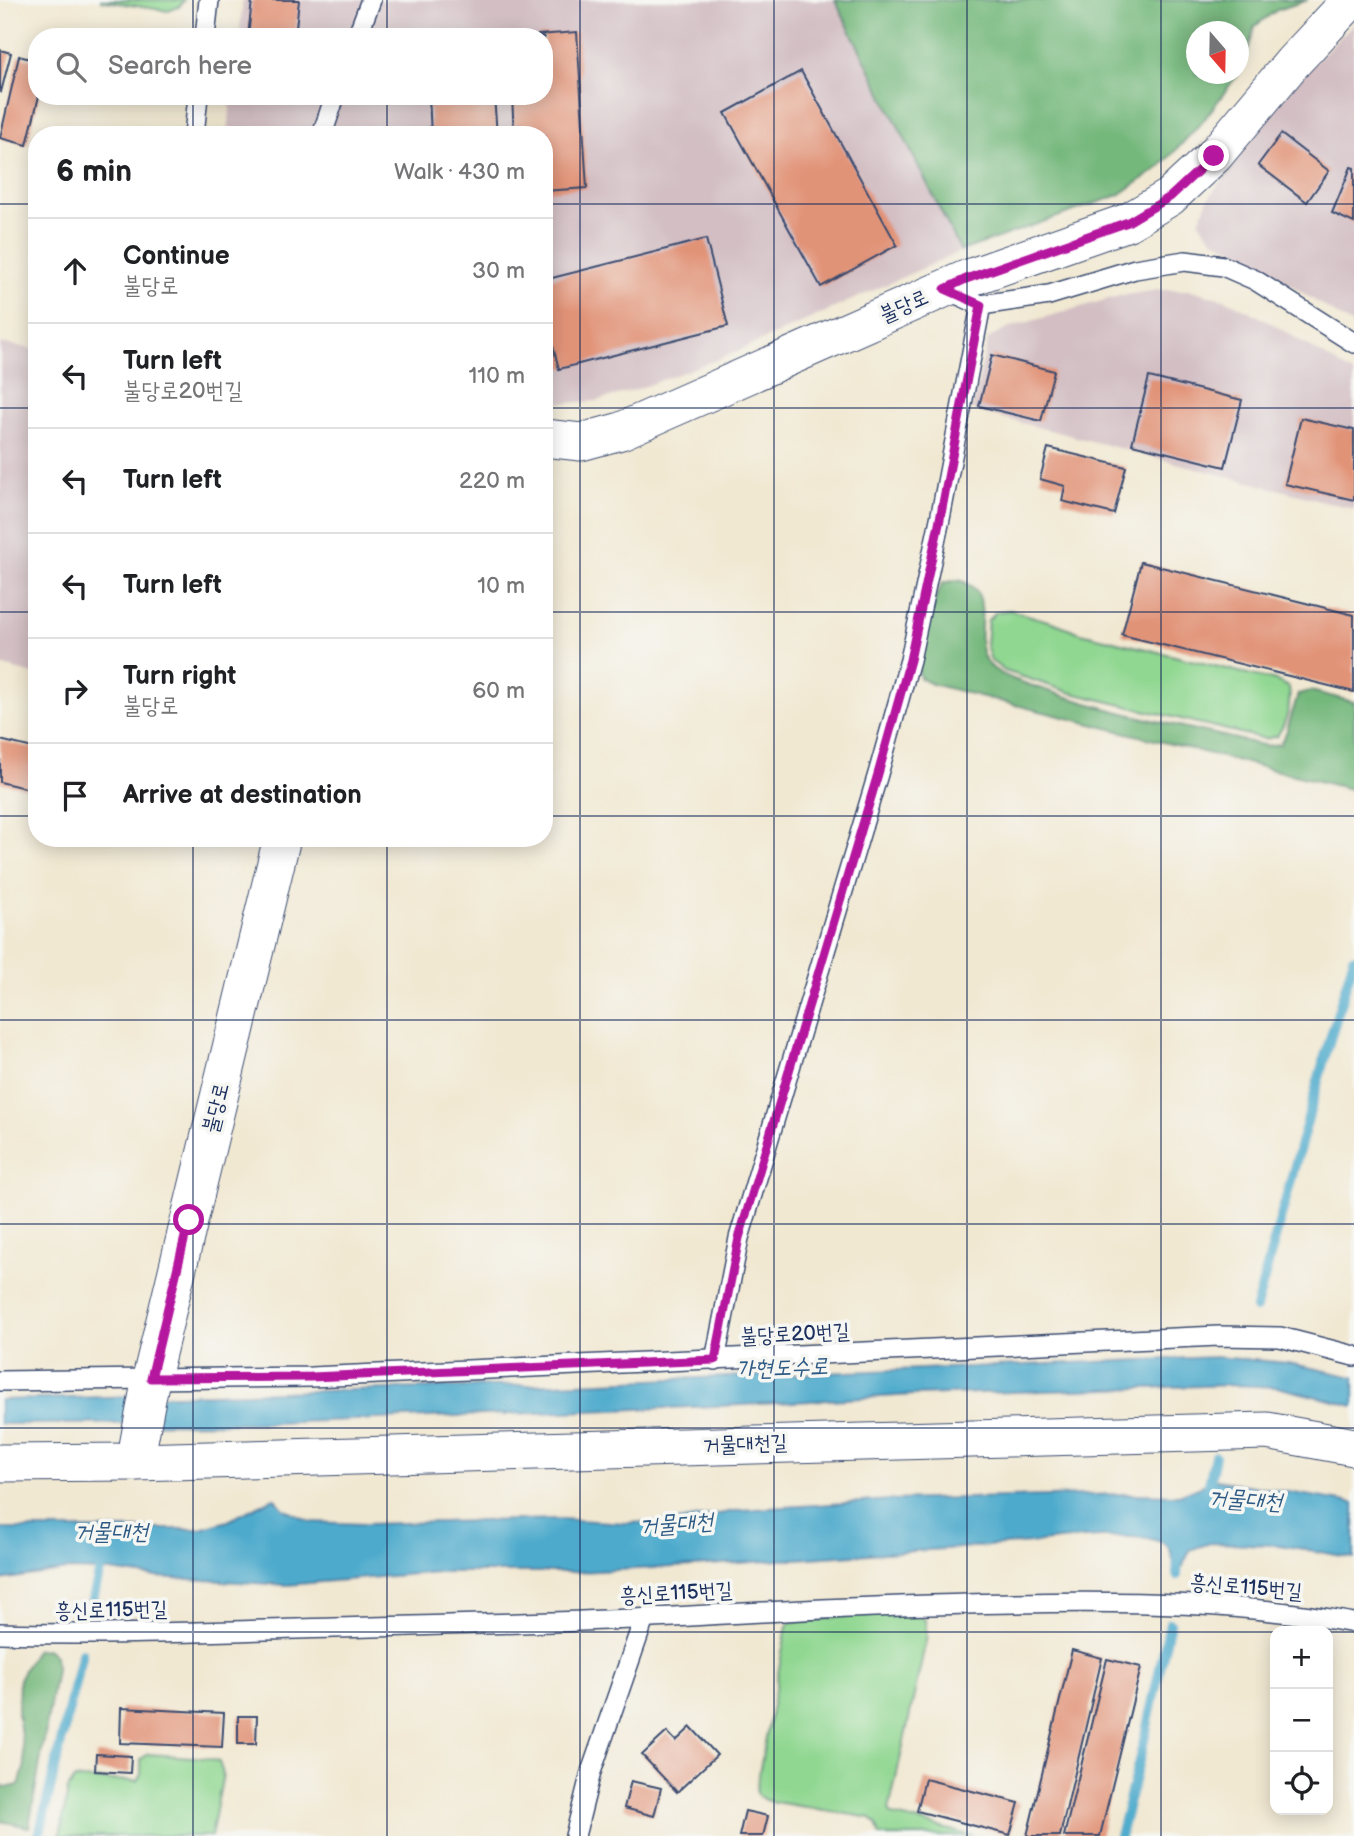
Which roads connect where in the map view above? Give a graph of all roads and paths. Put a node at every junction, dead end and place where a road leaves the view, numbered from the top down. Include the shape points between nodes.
1 (209, 0) edge
2 (371, 0) edge
3 (1351, 0) edge
4 (206, 28) edge
5 (360, 28) edge
6 (197, 105) edge
7 (332, 105) edge
8 (195, 126) edge
9 (325, 126) edge
10 (945, 289) junction
11 (981, 305) junction
12 (1354, 343) edge
13 (553, 439) edge
14 (280, 847) edge
15 (1354, 1356) edge
16 (715, 1360) junction
17 (151, 1378) junction
18 (0, 1381) edge
19 (1354, 1447) edge
20 (135, 1462) junction
21 (0, 1463) edge
22 (645, 1619) junction
23 (1354, 1623) edge
24 (0, 1633) edge
25 (575, 1836) edge

1 - 4 lane
2 - 5 lane
3 - 10 street, 불당로 via 1214,156 1170,197 1128,222
6 - 8 lane
7 - 9 lane
10 - 11 lane
10 - 13 street, 불당로 via 621,431 582,442
11 - 12 lane via 1049,295 1135,269 1185,261 1223,266 1255,280
11 - 16 lane via 910,660 739,1238
14 - 17 street, 불당로
15 - 16 lane, 불당로20번길 via 1280,1337 1219,1336
16 - 17 lane, 불당로20번길 via 311,1377
17 - 18 lane, 불당로20번길
17 - 20 street, 불당로
19 - 20 street, 거물대천길 via 1267,1431
20 - 21 street
22 - 23 lane, 흥신로115번길 via 869,1605 1079,1602 1219,1605
22 - 24 lane, 흥신로115번길 via 83,1635
22 - 25 lane via 591,1772

